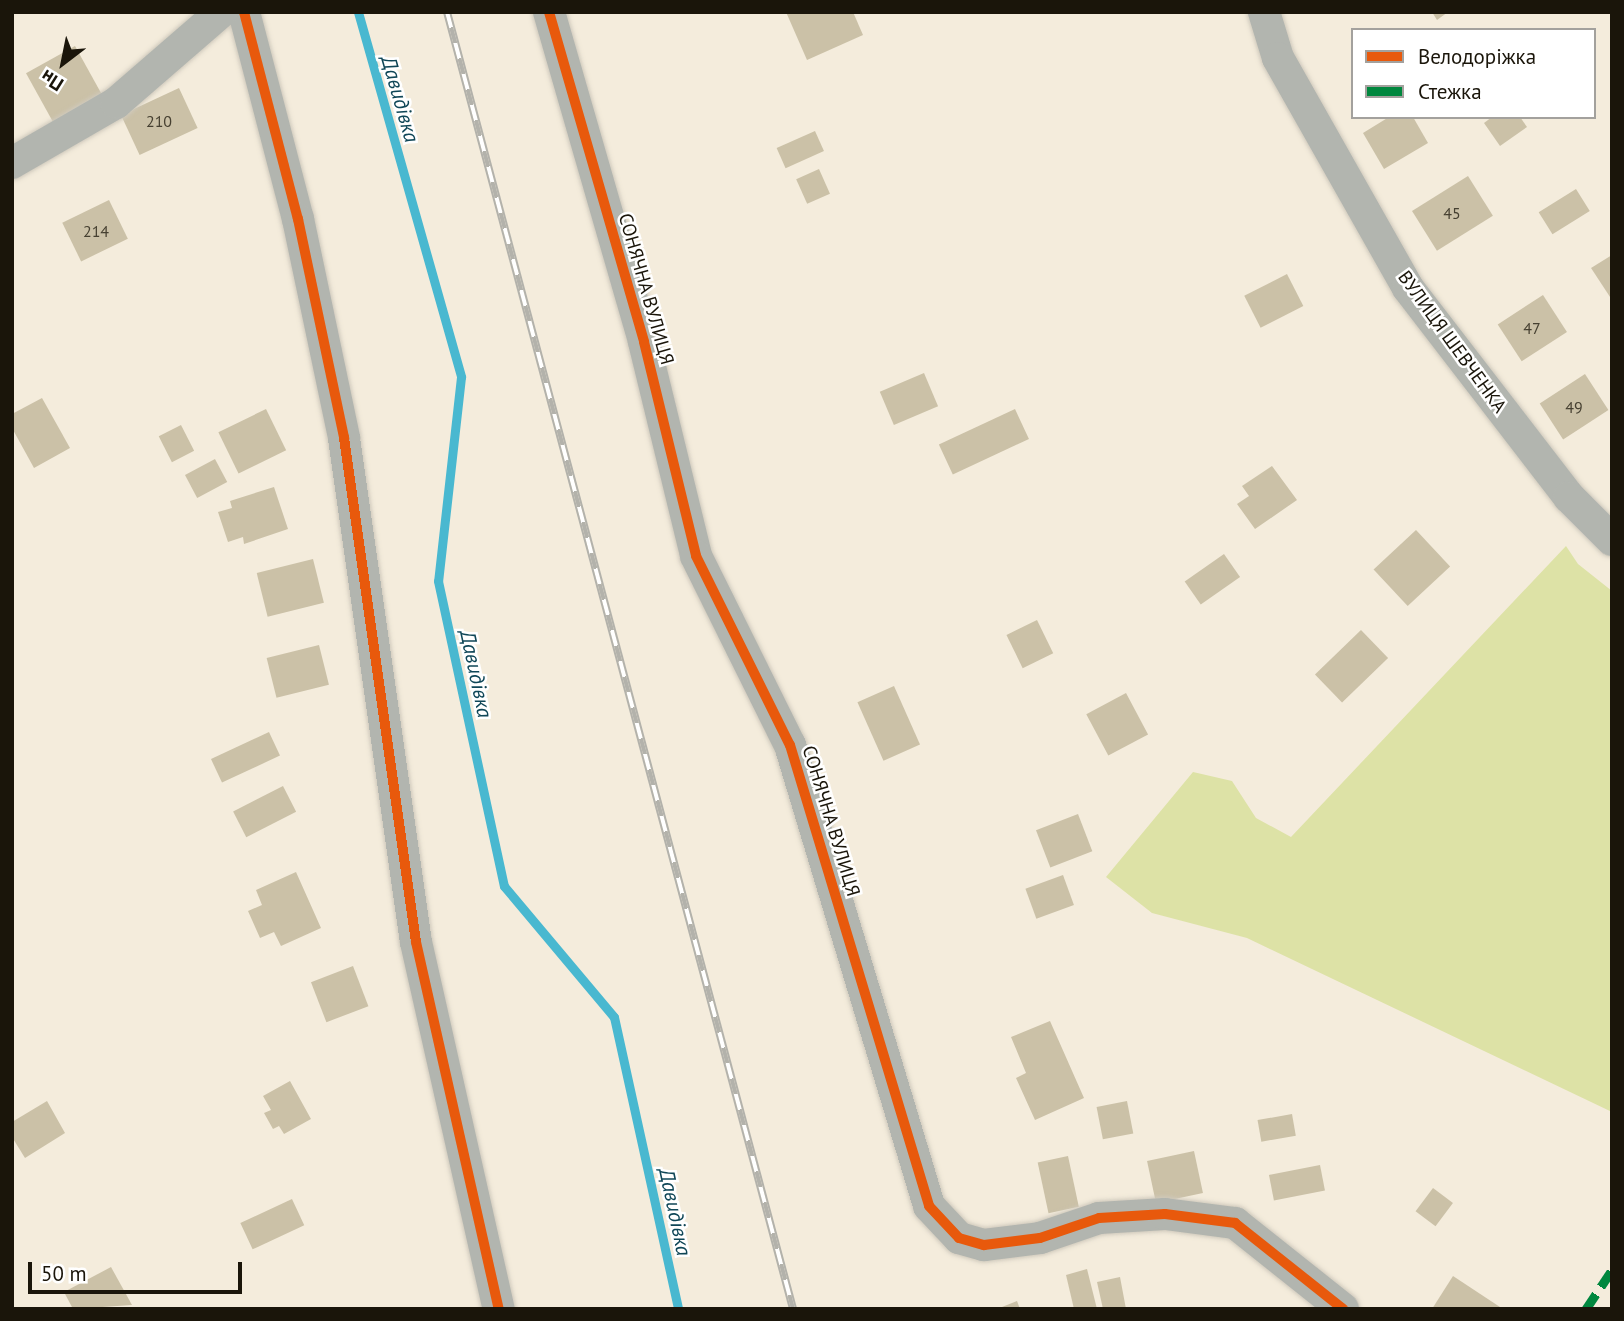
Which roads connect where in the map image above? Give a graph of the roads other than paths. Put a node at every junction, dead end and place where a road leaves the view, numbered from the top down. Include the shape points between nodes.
1 (221, 12) edge
2 (244, 12) edge
3 (549, 12) edge
4 (1264, 12) edge
5 (12, 163) edge
6 (1612, 540) edge
7 (499, 1309) edge
8 (1343, 1309) edge

1 - 5 street via 116,103
2 - 7 street via 298,219 344,439 416,942
3 - 8 street, СОНЯЧНА ВУЛИЦЯ via 644,342 696,556 790,745 929,1206 959,1238 984,1245 1040,1238 1099,1218 1165,1214 1235,1223
4 - 6 street, ВУЛИЦЯ ШЕВЧЕНКА via 1278,58 1408,288 1569,497

